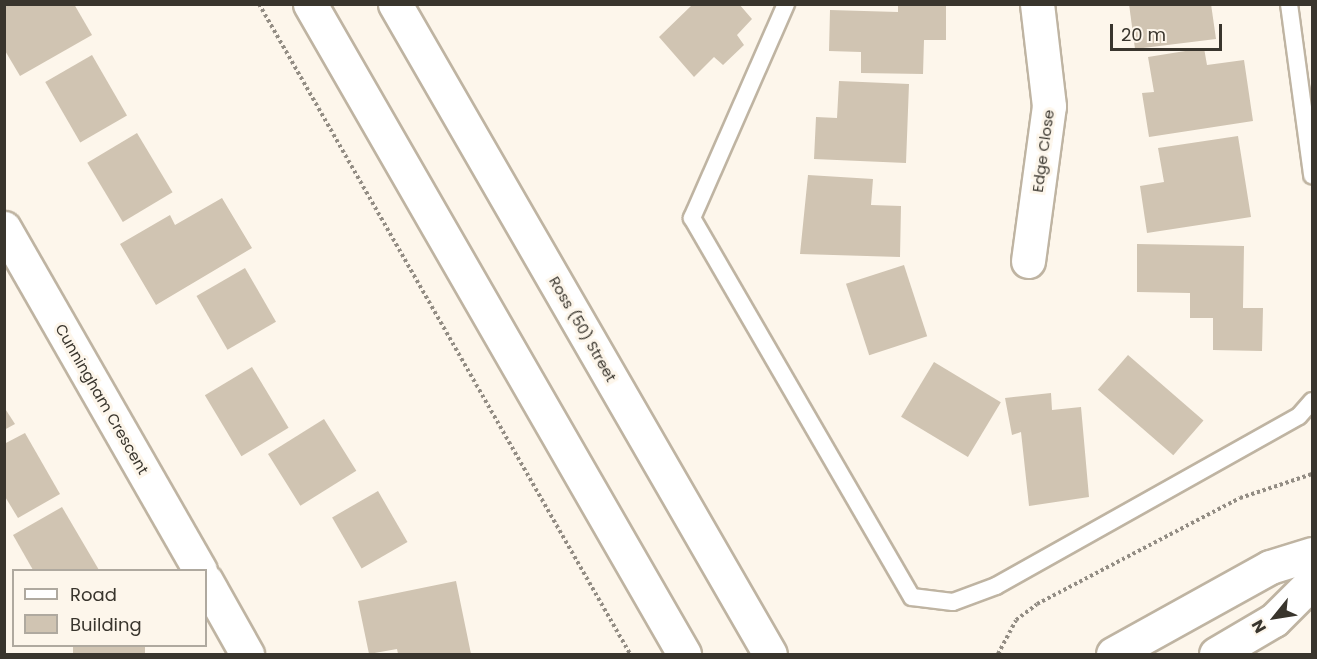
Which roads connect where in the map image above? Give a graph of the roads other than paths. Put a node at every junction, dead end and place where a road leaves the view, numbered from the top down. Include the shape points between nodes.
1 (310, 4) edge
2 (395, 4) edge
3 (786, 4) edge
4 (1037, 4) edge
5 (1289, 4) edge
6 (1312, 175) edge
7 (4, 228) edge
8 (1028, 261) dead end
9 (1312, 400) edge
10 (1312, 554) edge
11 (199, 569) edge
12 (1312, 582) edge
13 (207, 583) edge
14 (247, 654) edge
15 (684, 654) edge
16 (770, 654) edge
17 (1113, 654) edge
18 (1216, 654) edge

1 - 15 main road
2 - 16 main road, Ross (50) Street
3 - 9 lane via 692,218 912,597 953,602 996,586 1299,416
4 - 8 main road, Edge Close via 1050,106
5 - 6 lane
7 - 11 main road, Cunningham Crescent
10 - 17 main road via 1270,567
12 - 18 main road via 1274,620
13 - 14 main road

